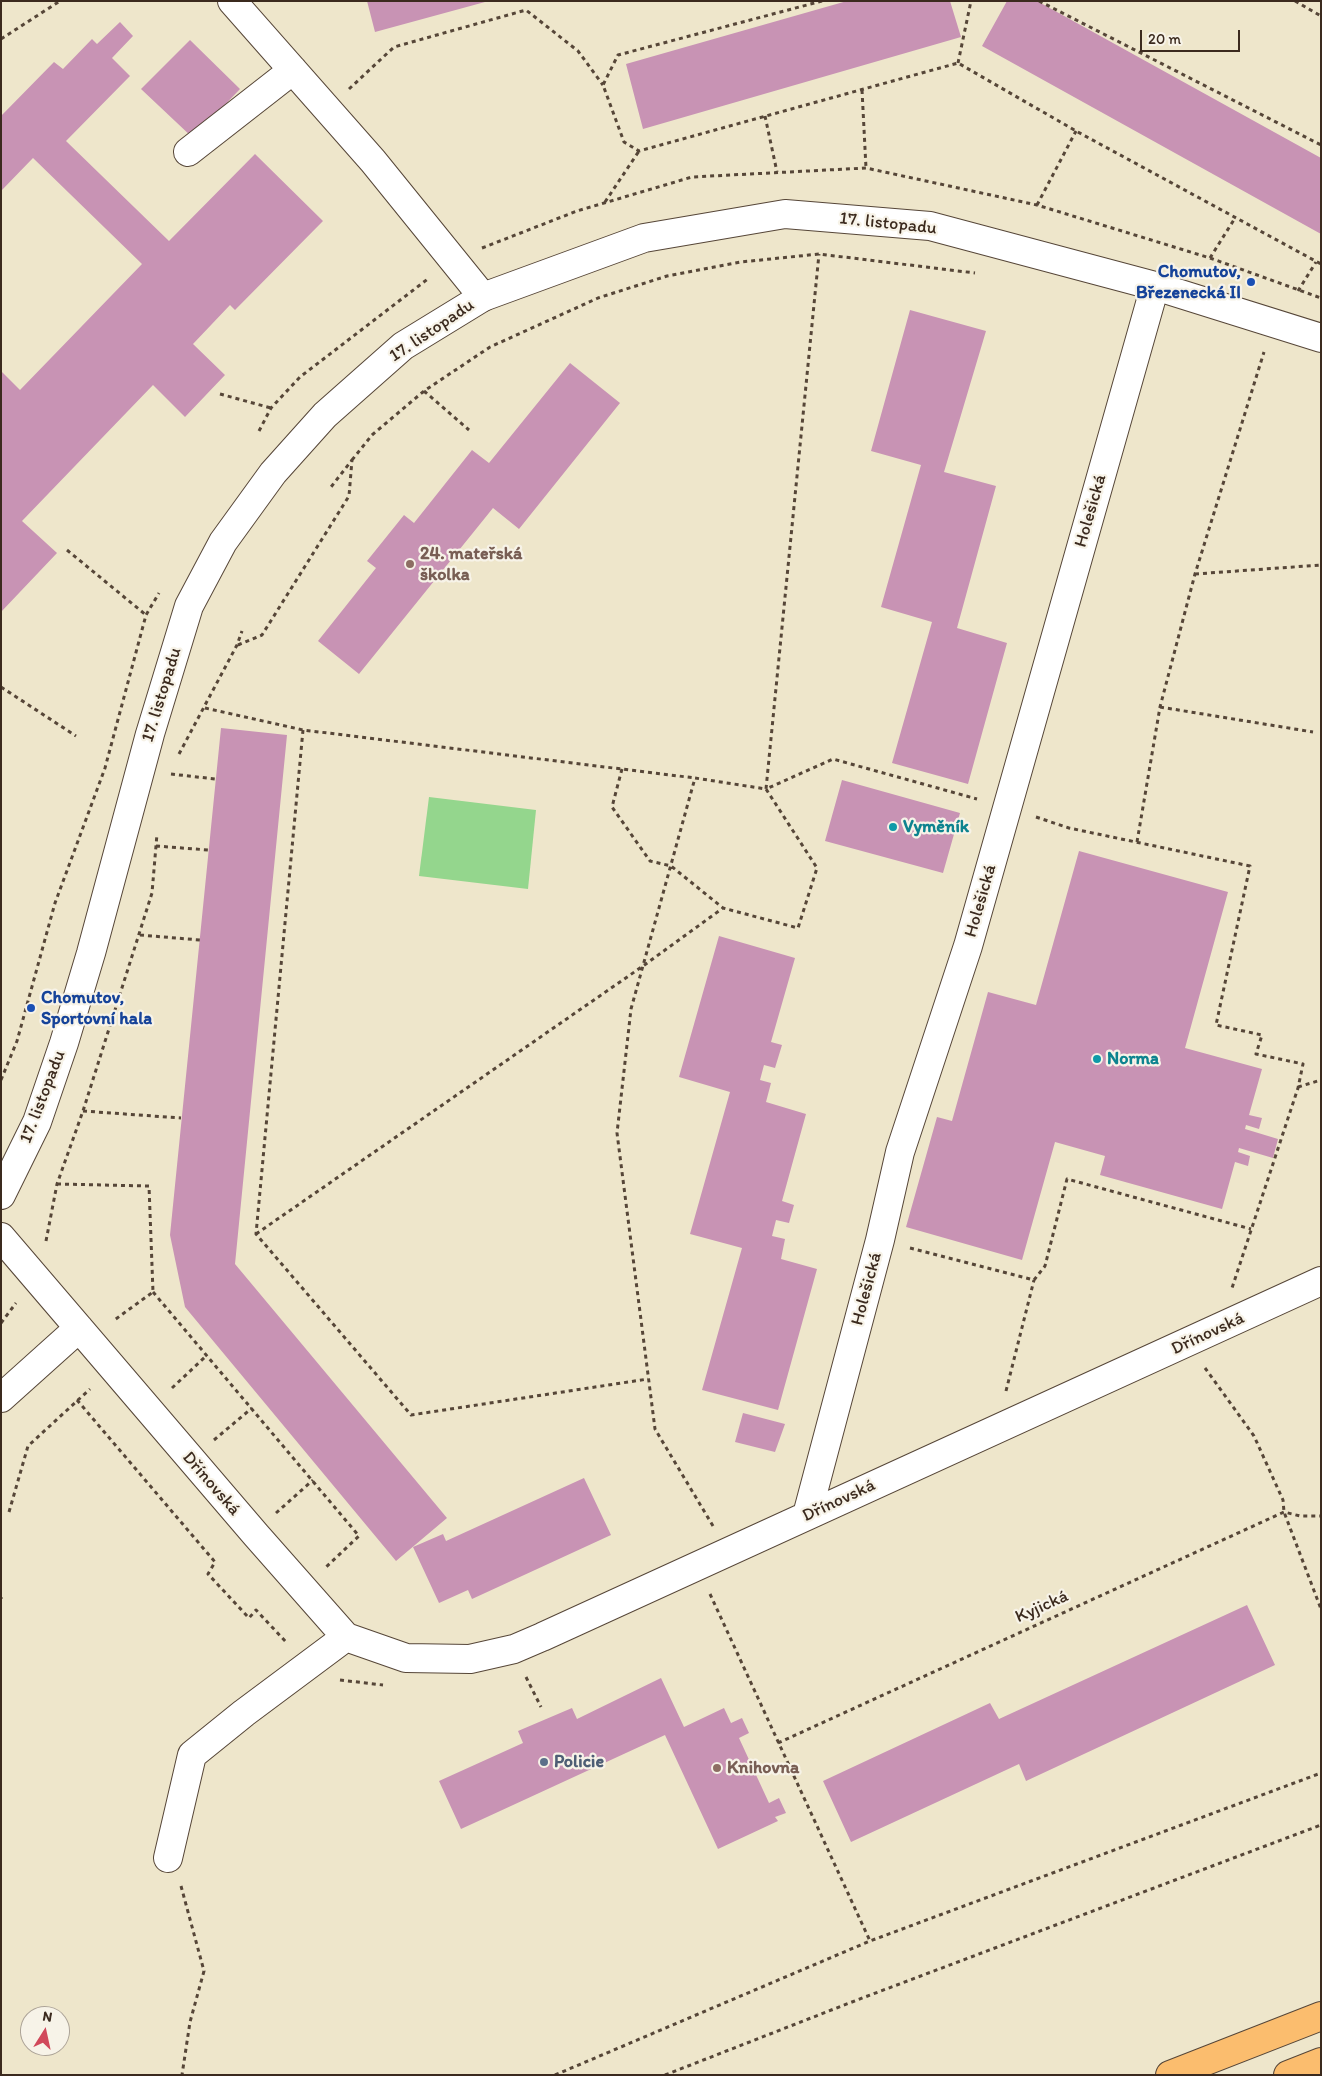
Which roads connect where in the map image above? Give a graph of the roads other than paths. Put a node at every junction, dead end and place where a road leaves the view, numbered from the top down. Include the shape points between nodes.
1 (232, 1) edge
2 (293, 70) junction
3 (188, 152) dead end
4 (1155, 286) junction
5 (483, 297) junction
6 (1321, 338) edge
7 (1, 1195) edge
8 (1, 1237) edge
9 (1321, 1281) edge
10 (78, 1328) junction
11 (1, 1398) edge
12 (807, 1515) junction
13 (346, 1636) junction
14 (168, 1858) road end
15 (1321, 2016) edge
16 (1321, 2062) edge
17 (1170, 2075) edge
18 (1288, 2075) edge

1 - 2 street, 17. listopadu
2 - 3 street
2 - 5 street, 17. listopadu via 373,161
4 - 5 street, 17. listopadu via 930,226 785,214 644,238
4 - 6 street, 17. listopadu
4 - 12 street, Holešická via 968,946 900,1152
5 - 7 street, 17. listopadu via 403,346 325,415 273,473 223,542 189,606 64,1043 37,1122
8 - 10 street, Dřínovská
9 - 12 street, Dřínovská
10 - 11 street
10 - 13 street, Dřínovská
12 - 13 street, Dřínovská via 777,1532 514,1649 470,1659 406,1658
13 - 14 street via 192,1755
15 - 17 highway
16 - 18 highway

